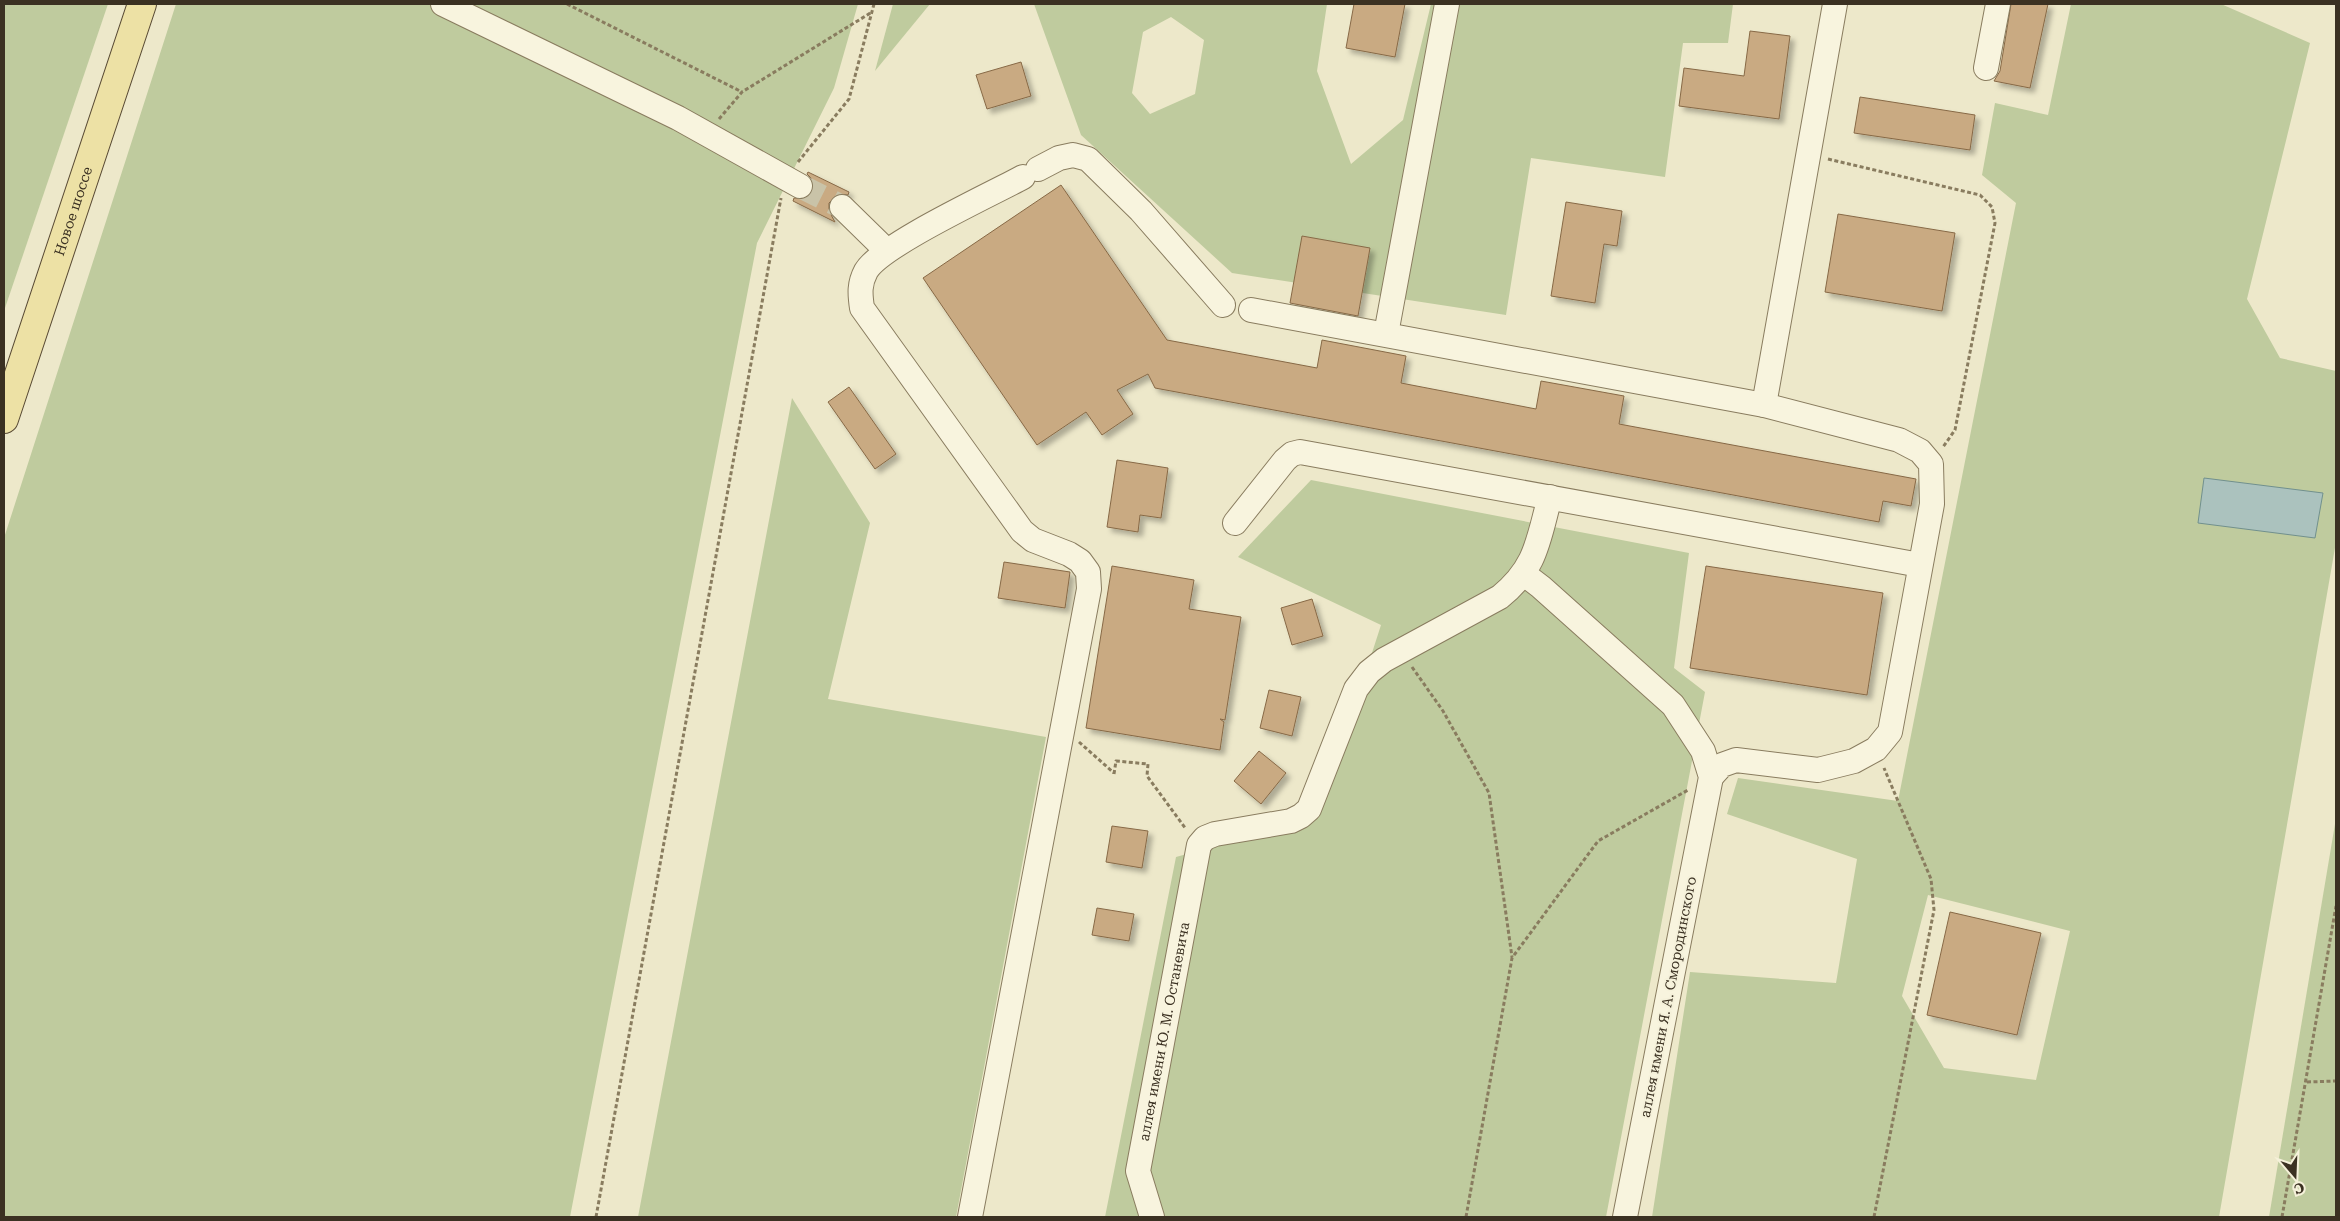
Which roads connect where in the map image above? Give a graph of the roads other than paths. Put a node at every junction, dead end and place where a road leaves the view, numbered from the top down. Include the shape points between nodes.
1 (142, 4) edge
2 (443, 4) edge
3 (1447, 4) edge
4 (1835, 4) edge
5 (1998, 4) edge
6 (1986, 68) dead end
7 (793, 182) tunnel mouth
8 (842, 207) tunnel mouth
9 (886, 250) junction
10 (1223, 305) dead end
11 (1250, 310) dead end
12 (1386, 334) junction
13 (1764, 405) junction
14 (4, 419) edge
15 (1550, 497) junction
16 (1235, 523) dead end
17 (1920, 565) junction
18 (1524, 574) junction
19 (1711, 777) junction
20 (970, 1217) edge
21 (1152, 1217) edge
22 (1625, 1217) edge

1 - 14 main road, Новое шоссе
2 - 7 street via 678,118
3 - 12 street
4 - 13 street
5 - 6 street
8 - 9 street
9 - 10 street via 1059,158 1073,155 1088,159 1142,211
9 - 20 street via 867,269 859,286 862,308 1022,531 1034,540 1069,554 1088,572 1089,589
11 - 12 street
12 - 13 street
13 - 17 street via 1899,440 1920,451 1931,464 1932,504
15 - 16 street via 1300,452 1285,460
15 - 17 street
15 - 18 street via 1535,553
17 - 19 street via 1890,732 1876,749 1854,761 1818,770 1736,760 1722,765
18 - 19 street via 1673,705 1703,751
18 - 21 street, аллея имени Ю. М. Останевича via 1500,597 1368,672 1356,690 1309,809 1301,816 1291,821 1215,834 1199,845 1138,1171
19 - 22 street, аллея имени Я. А. Смородинского

